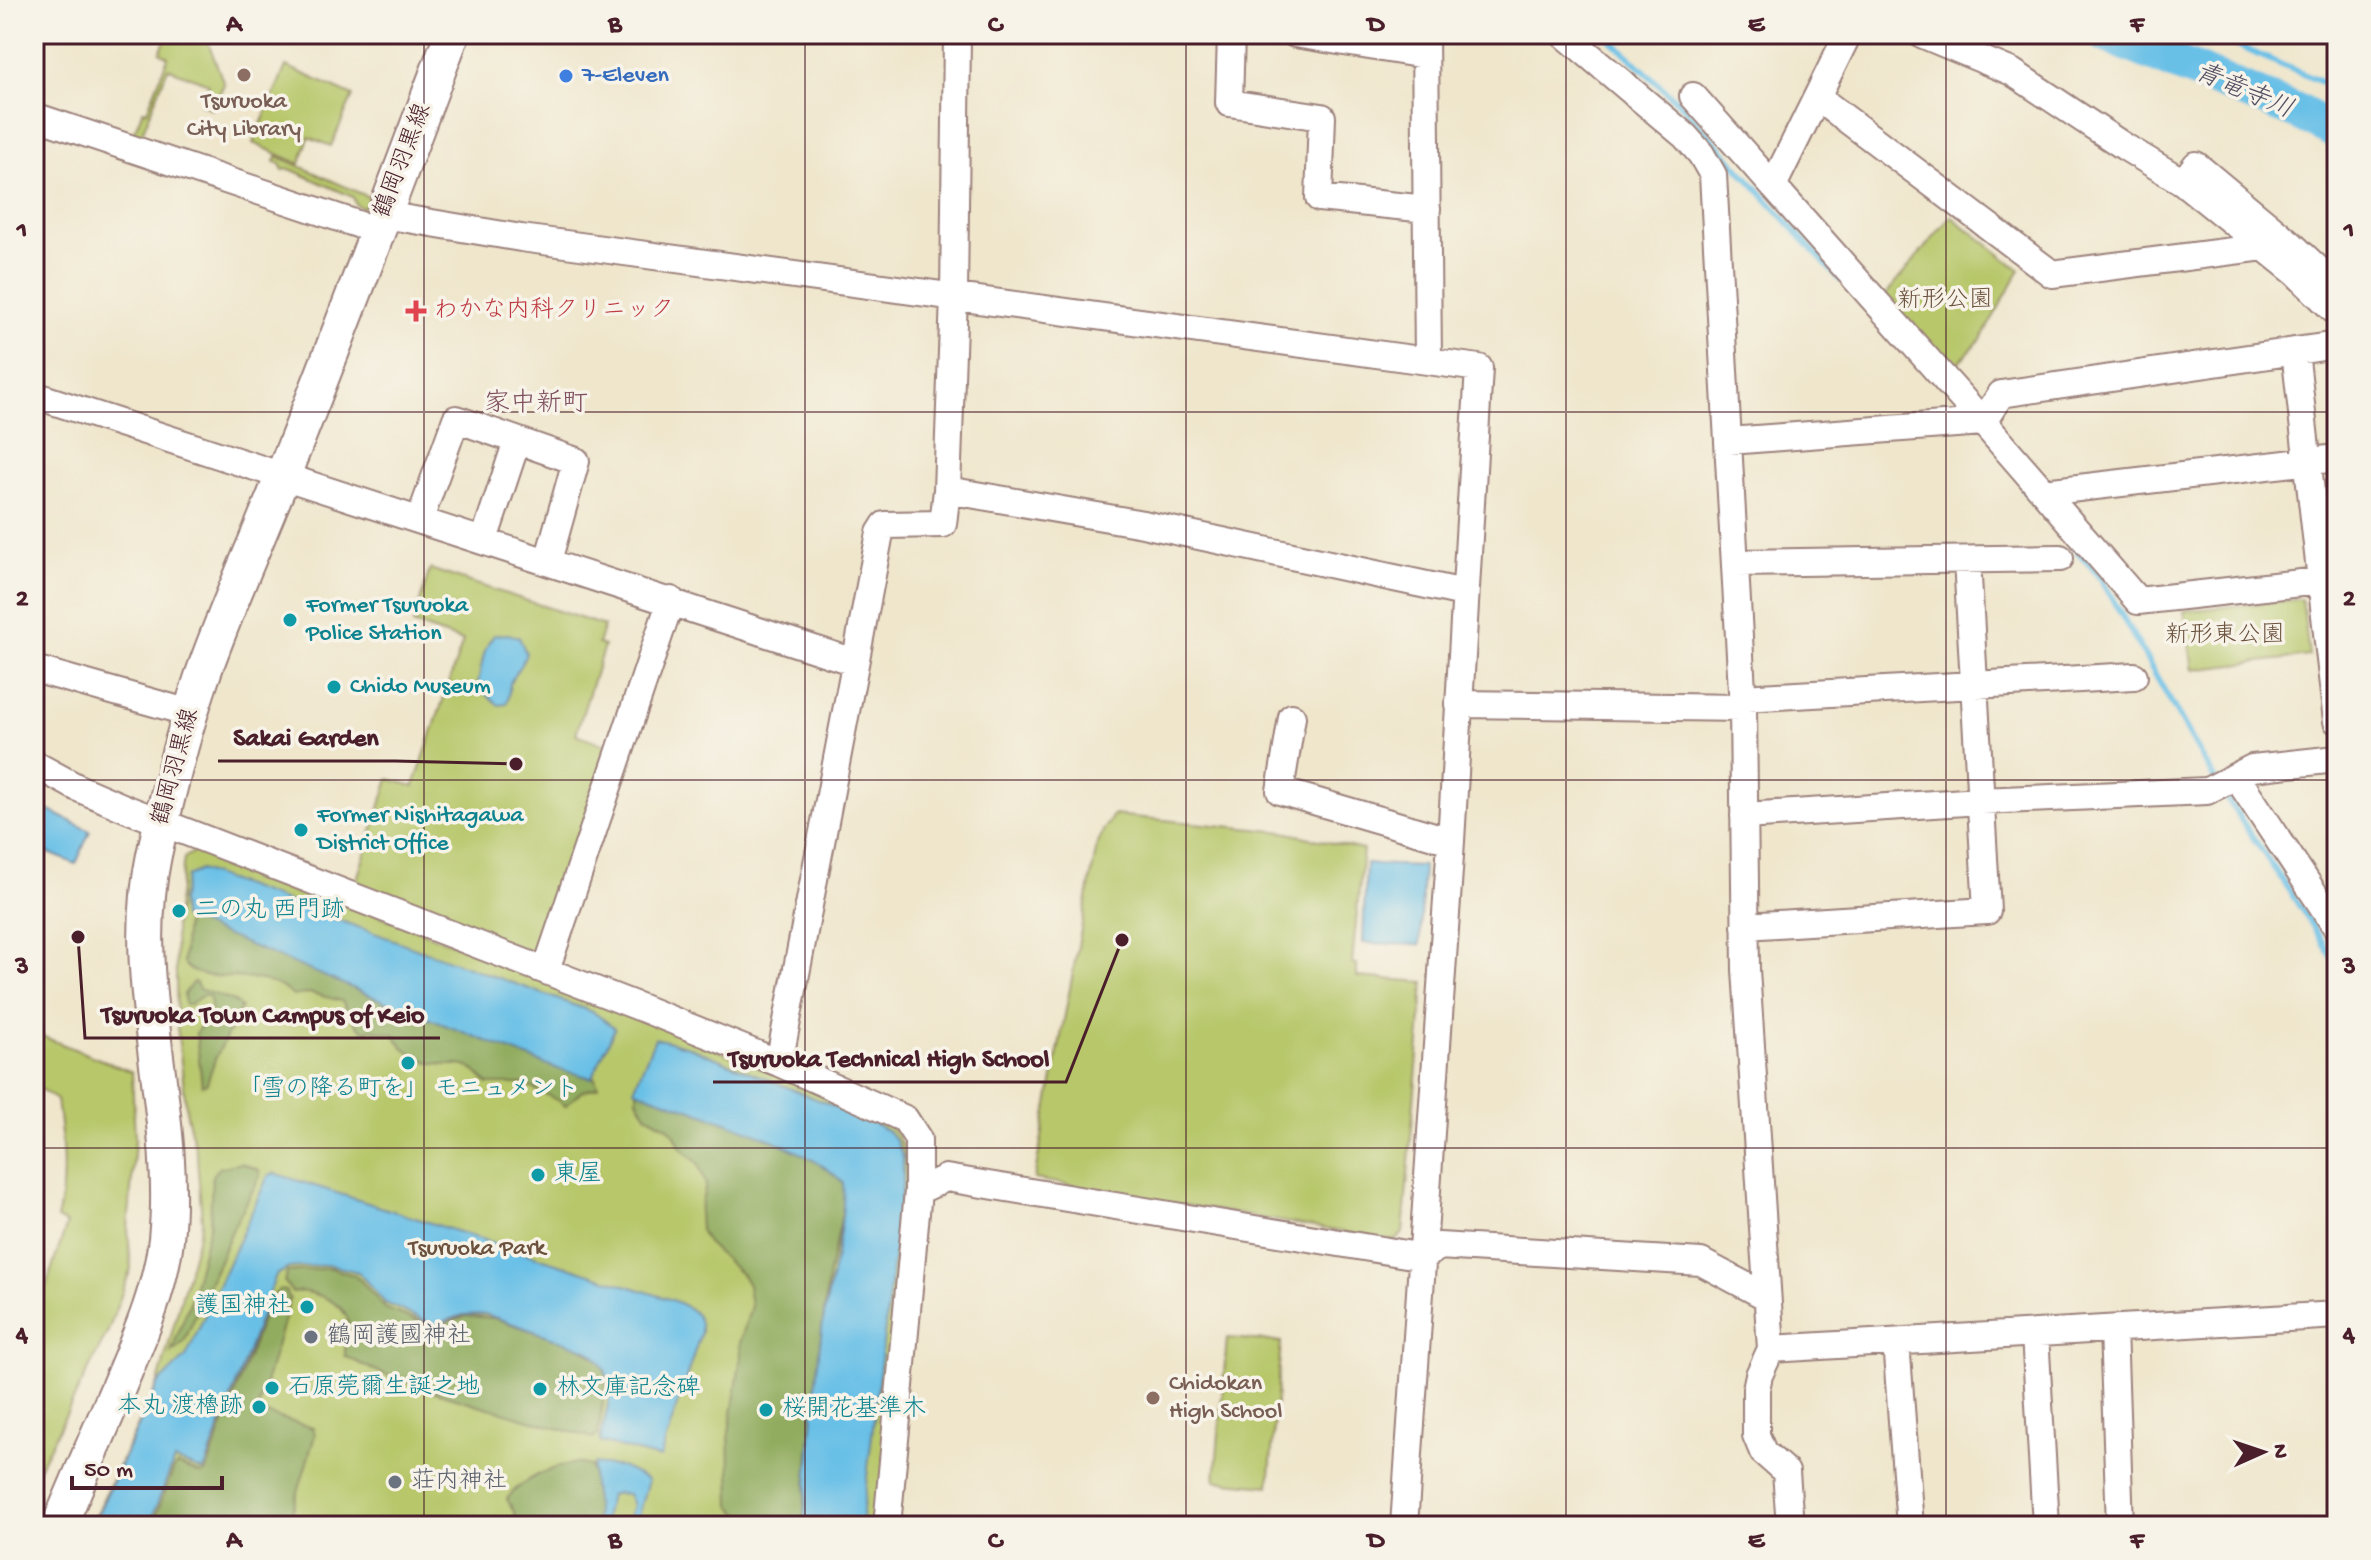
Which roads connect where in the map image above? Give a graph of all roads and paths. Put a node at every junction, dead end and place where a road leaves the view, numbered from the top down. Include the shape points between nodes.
1 (452, 34) edge
2 (957, 34) edge
3 (1231, 34) edge
4 (1295, 34) edge
5 (1564, 34) edge
6 (1848, 34) edge
7 (1921, 34) edge
8 (1425, 45) edge
9 (1693, 96) dead end
10 (1817, 97) junction
11 (34, 116) edge
12 (1749, 159) junction
13 (1713, 175) junction
14 (2183, 182) junction
15 (1773, 186) junction
16 (1427, 209) junction
17 (381, 223) junction
18 (2264, 247) junction
19 (2337, 287) edge
20 (954, 296) junction
21 (2337, 313) edge
22 (2337, 345) edge
23 (2295, 351) junction
24 (1428, 361) junction
25 (34, 395) edge
26 (1983, 422) junction
27 (517, 441) junction
28 (1729, 441) junction
29 (2337, 458) edge
30 (2308, 461) junction
31 (283, 475) junction
32 (947, 490) junction
33 (2044, 492) junction
34 (420, 519) junction
35 (484, 540) junction
36 (2060, 558) dead end
37 (1967, 560) junction
38 (548, 561) junction
39 (1736, 563) junction
40 (2329, 580) edge
41 (1464, 593) junction
42 (671, 600) junction
43 (854, 662) junction
44 (34, 669) edge
45 (2134, 676) dead end
46 (1974, 685) junction
47 (1743, 703) junction
48 (1458, 704) junction
49 (190, 713) junction
50 (1292, 717) dead end
51 (2337, 721) edge
52 (2337, 759) edge
53 (34, 764) edge
54 (2236, 776) junction
55 (1981, 801) junction
56 (1744, 816) junction
57 (162, 821) junction
58 (1451, 841) junction
59 (2328, 899) edge
60 (1745, 926) junction
61 (2337, 928) edge
62 (546, 970) junction
63 (779, 1063) junction
64 (918, 1191) junction
65 (1424, 1257) junction
66 (1767, 1297) junction
67 (2337, 1315) edge
68 (2113, 1329) junction
69 (2035, 1334) junction
70 (1896, 1342) junction
71 (1771, 1349) junction
72 (59, 1526) edge
73 (887, 1526) edge
74 (1404, 1526) edge
75 (1790, 1526) edge
76 (1910, 1526) edge
77 (2046, 1526) edge
78 (2120, 1526) edge

1 - 17 main road, 鶴岡羽黒線
2 - 20 street
3 - 16 street via 1229,103 1322,117 1319,198
4 - 8 street
5 - 13 street via 1685,136
6 - 10 street
7 - 14 street via 2012,72
8 - 16 street
9 - 12 street
10 - 15 street
10 - 18 street via 2052,274
11 - 17 street
12 - 13 street
12 - 15 street
13 - 28 street
14 - 18 street
14 - 19 street via 2196,165
15 - 26 street
16 - 24 street
17 - 20 street
17 - 31 main road, 鶴岡羽黒線
18 - 21 street
20 - 24 street
20 - 32 street
22 - 23 street
23 - 26 street via 2001,394
23 - 30 street
24 - 41 street via 1479,368
25 - 31 street
26 - 28 street
26 - 33 street
27 - 34 street via 456,419
27 - 35 street
27 - 38 street via 576,461
28 - 39 street
29 - 30 street
30 - 33 street
30 - 40 street
31 - 34 street
31 - 49 main road, 鶴岡羽黒線
32 - 41 street via 1143,524
32 - 43 street via 943,524 885,525 880,533
33 - 40 street via 2138,601
34 - 35 street
35 - 38 street
36 - 37 street
37 - 39 street
37 - 46 street
38 - 42 street
39 - 47 street
40 - 51 street
41 - 48 street
42 - 43 street
42 - 62 street
43 - 63 street
44 - 49 street
45 - 46 street
46 - 47 street
46 - 55 street
47 - 48 street
47 - 56 street
48 - 58 street
49 - 57 main road, 鶴岡羽黒線
50 - 58 street via 1280,791
52 - 54 street via 2252,768
53 - 57 street via 78,788
54 - 55 street via 2207,791
54 - 59 street
55 - 56 street
55 - 60 street via 1987,911
56 - 60 street
57 - 62 street
57 - 72 main road, 鶴岡羽黒線 via 149,886 147,957 166,1155 166,1240 147,1320
58 - 65 street
59 - 61 street
60 - 66 street
62 - 63 street
63 - 64 street via 905,1119 918,1139
64 - 65 street via 946,1178
64 - 73 street
65 - 66 street via 1439,1246 1701,1262
65 - 74 street
66 - 71 street
67 - 68 street
68 - 69 street
68 - 78 street
69 - 70 street
69 - 77 street
70 - 71 street
70 - 76 street
71 - 75 street via 1756,1389 1756,1435 1763,1452 1786,1472

